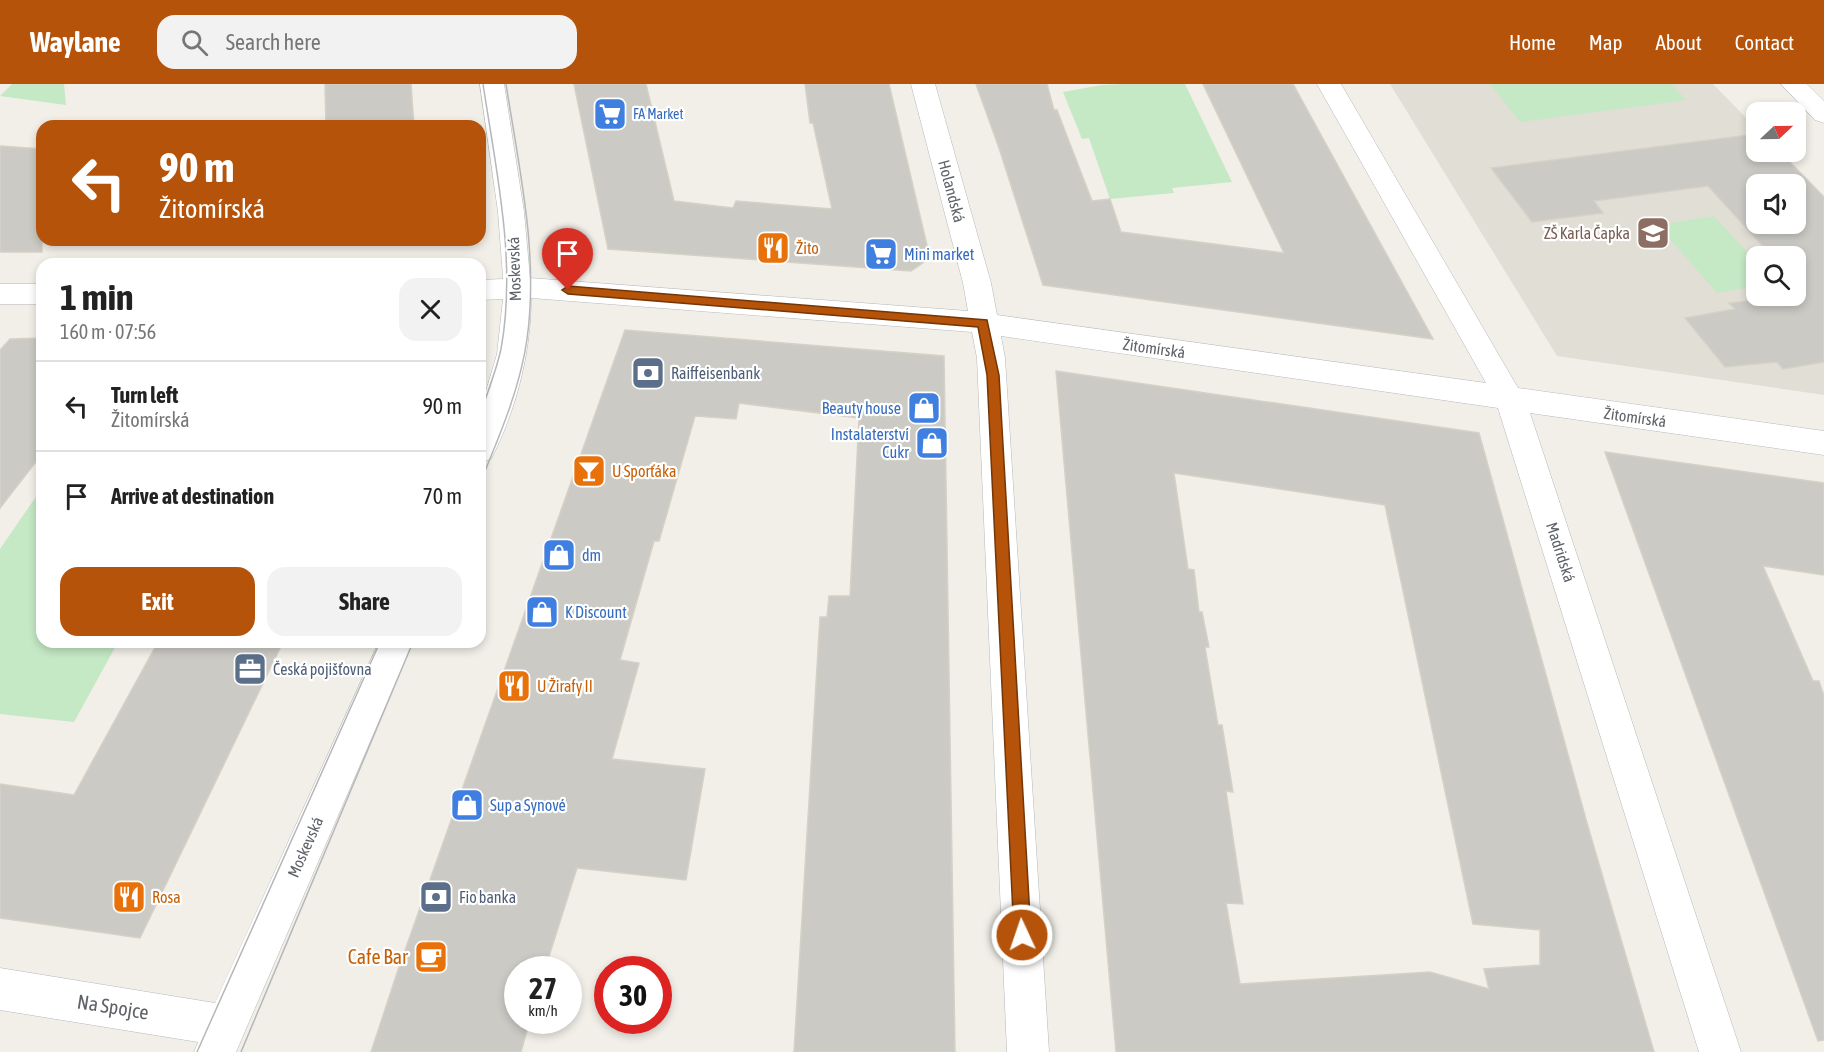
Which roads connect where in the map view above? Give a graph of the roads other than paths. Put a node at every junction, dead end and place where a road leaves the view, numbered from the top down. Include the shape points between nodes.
1 (492, 84) edge
2 (923, 84) edge
3 (1329, 84) edge
4 (1806, 88) edge
5 (1824, 115) edge
6 (517, 289) junction
7 (486, 290) edge
8 (0, 294) edge
9 (36, 294) edge
10 (983, 323) junction
11 (1509, 398) junction
12 (486, 431) edge
13 (1824, 443) edge
14 (393, 648) edge
15 (0, 989) edge
16 (220, 1039) edge
17 (1029, 1052) edge
18 (1720, 1052) edge

1 - 6 street, Moskevská via 515,245
2 - 10 street, Holandská via 977,283
3 - 11 street, Madridská
4 - 5 street
6 - 7 street, Žitomírská
6 - 10 street, Žitomírská via 587,291
6 - 12 street, Moskevská via 514,341
8 - 9 street
10 - 11 street, Žitomírská
10 - 17 street, Holandská via 993,375
11 - 13 street, Žitomírská
11 - 18 street, Madridská
14 - 16 street, Moskevská
15 - 16 street, Na Spojce

